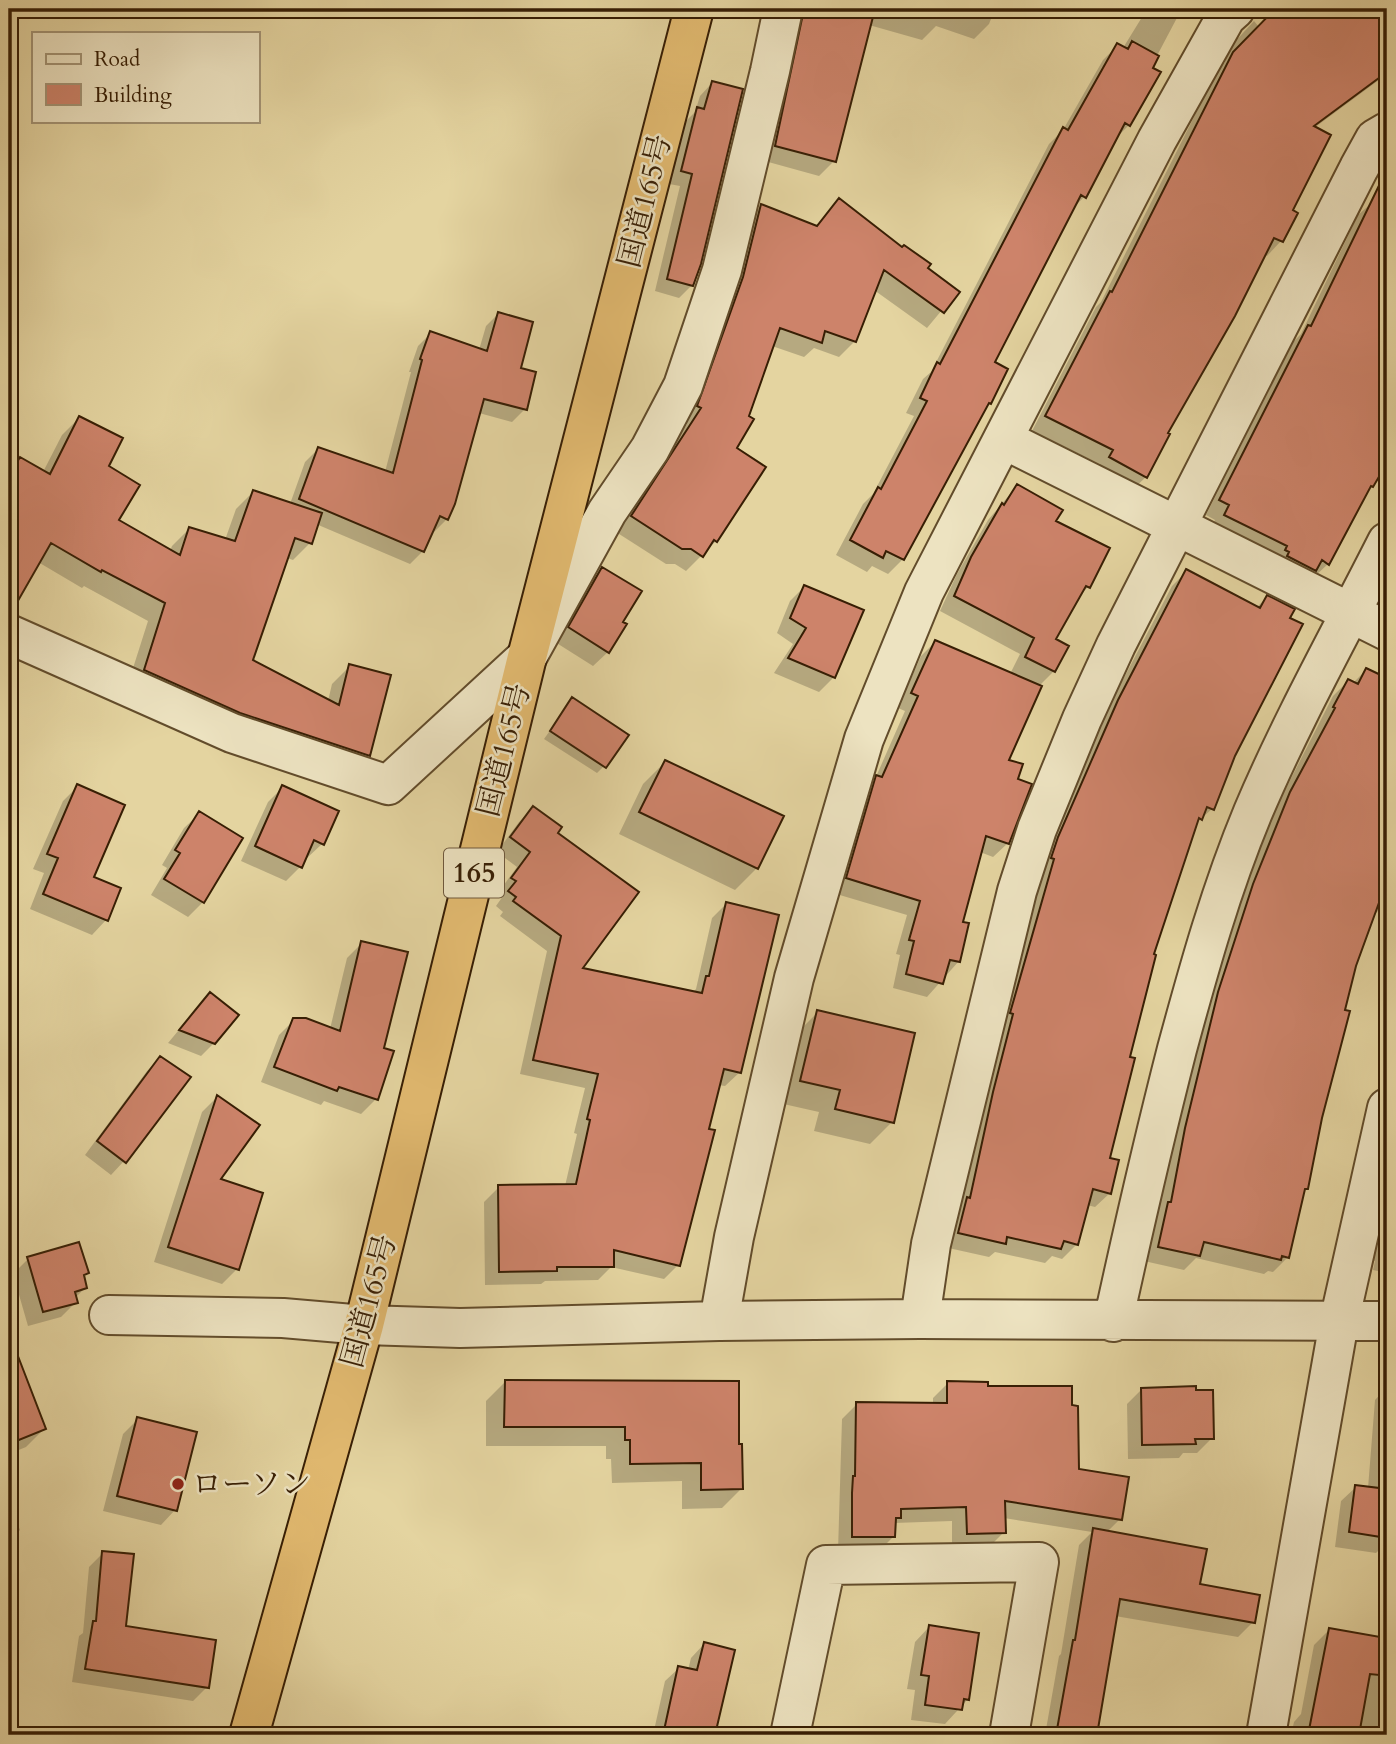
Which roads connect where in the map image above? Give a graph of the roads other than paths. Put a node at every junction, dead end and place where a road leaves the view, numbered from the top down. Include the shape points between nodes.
1 (694, 9) edge
2 (783, 9) edge
3 (1235, 9) edge
4 (1387, 132) edge
5 (1003, 439) junction
6 (1175, 527) junction
7 (1387, 542) edge
8 (1351, 613) junction
9 (1387, 631) edge
10 (9, 634) edge
11 (527, 657) junction
12 (1387, 1108) edge
13 (109, 1315) dead end
14 (920, 1320) junction
15 (719, 1321) junction
16 (1387, 1321) edge
17 (1113, 1322) junction
18 (1339, 1322) junction
19 (364, 1325) junction
20 (249, 1735) edge
21 (790, 1735) edge
22 (1009, 1735) edge
23 (1266, 1735) edge

1 - 11 highway, 国道165号 / 165
2 - 11 street via 722,270 683,386
3 - 5 street via 1226,17 1157,140
4 - 6 street via 1375,139 1359,168
5 - 6 street
5 - 15 street via 924,592 864,739 794,978
6 - 8 street
6 - 14 street via 1082,719 1017,891 931,1244
7 - 8 street
8 - 9 street
8 - 17 street via 1253,813 1203,952
10 - 11 street via 232,733 388,785
11 - 19 highway, 国道165号 / 165
12 - 18 street
13 - 19 street via 283,1318
14 - 15 street
14 - 17 street
15 - 19 street via 460,1328
16 - 18 street
17 - 18 street
18 - 23 street
19 - 20 highway, 国道165号 / 165
21 - 22 street via 826,1565 1039,1562

